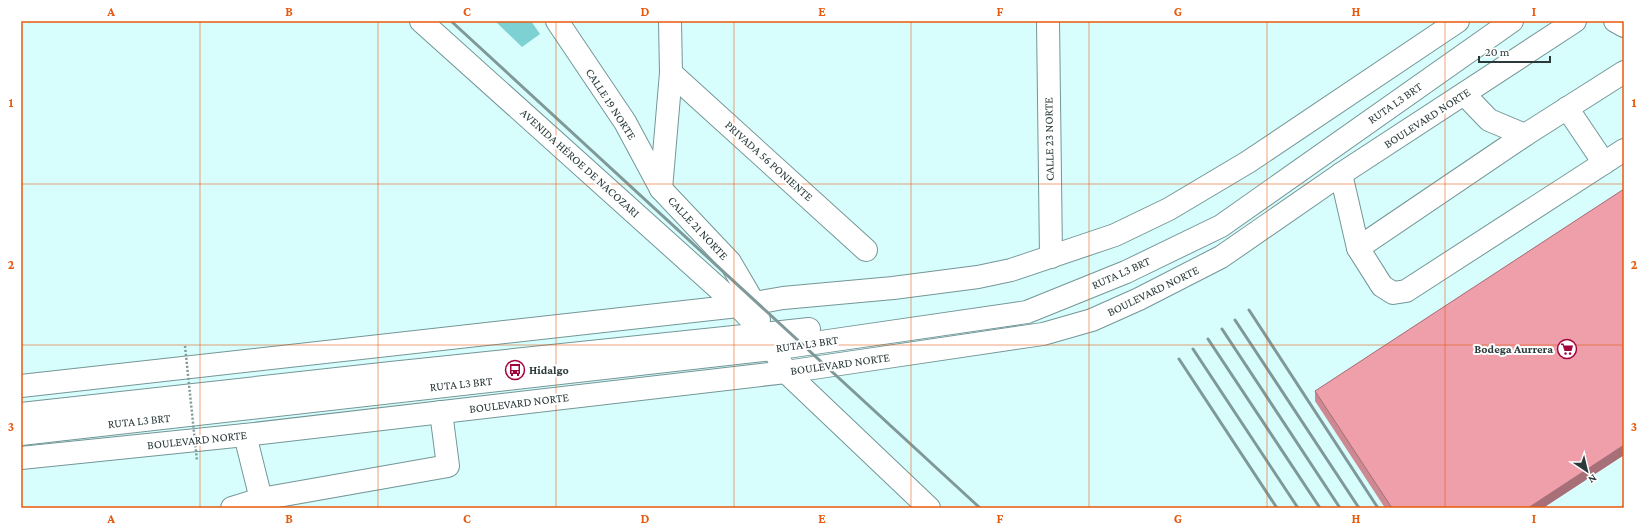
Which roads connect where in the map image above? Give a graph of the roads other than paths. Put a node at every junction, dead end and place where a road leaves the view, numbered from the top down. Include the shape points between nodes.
1 (421, 21) edge
2 (557, 21) edge
3 (670, 21) edge
4 (1048, 21) edge
5 (1458, 21) edge
6 (1490, 21) edge
7 (1512, 21) edge
8 (1575, 21) edge
9 (1615, 21) edge
10 (1624, 26) edge
11 (1624, 72) edge
12 (671, 73) junction
13 (1464, 94) junction
14 (1567, 108) junction
15 (1526, 135) junction
16 (1624, 150) edge
17 (1604, 163) junction
18 (1341, 174) junction
19 (661, 189) junction
20 (1358, 248) junction
21 (866, 250) dead end
22 (1051, 257) junction
23 (746, 305) junction
24 (769, 342) junction
25 (786, 372) junction
26 (21, 386) edge
27 (441, 412) junction
28 (21, 414) edge
29 (21, 434) edge
30 (246, 435) junction
31 (21, 458) edge
32 (261, 499) junction
33 (232, 508) edge
34 (929, 508) edge

1 - 23 main road, AVENIDA HÉROE DE NACOZARI
2 - 19 main road, CALLE 19 NORTE via 625,122
3 - 12 main road, CALLE 21 NORTE
4 - 22 main road, CALLE 23 NORTE
5 - 22 main road via 1248,162 1169,209 1115,235
6 - 24 main road, RUTA L3 BRT via 1214,216 1122,260 1026,299 874,322
7 - 24 main road, RUTA L3 BRT via 1221,226 1126,272 1027,312
8 - 13 main road, BOULEVARD NORTE
9 - 10 main road
11 - 14 main road
12 - 19 main road, CALLE 21 NORTE
12 - 21 main road, PRIVADA 56 PONIENTE
13 - 15 main road via 1489,120
13 - 18 main road, BOULEVARD NORTE
14 - 15 main road
14 - 17 main road
15 - 20 main road
16 - 17 main road
17 - 20 main road via 1406,291 1393,293 1382,286
18 - 20 main road
18 - 25 main road, BOULEVARD NORTE via 1222,257 1139,300 1092,320 1043,334
19 - 23 main road, CALLE 21 NORTE via 730,262
22 - 23 main road via 978,277 783,298
23 - 24 main road, CALLE 21 NORTE
23 - 26 main road
24 - 25 main road, CALLE 21 NORTE
24 - 28 main road, RUTA L3 BRT via 391,373
24 - 29 main road, RUTA L3 BRT
25 - 27 main road, BOULEVARD NORTE
25 - 34 main road, CALLE 21 NORTE
27 - 30 main road, BOULEVARD NORTE
27 - 32 main road via 448,466
30 - 31 main road, BOULEVARD NORTE
30 - 32 main road
32 - 33 main road

